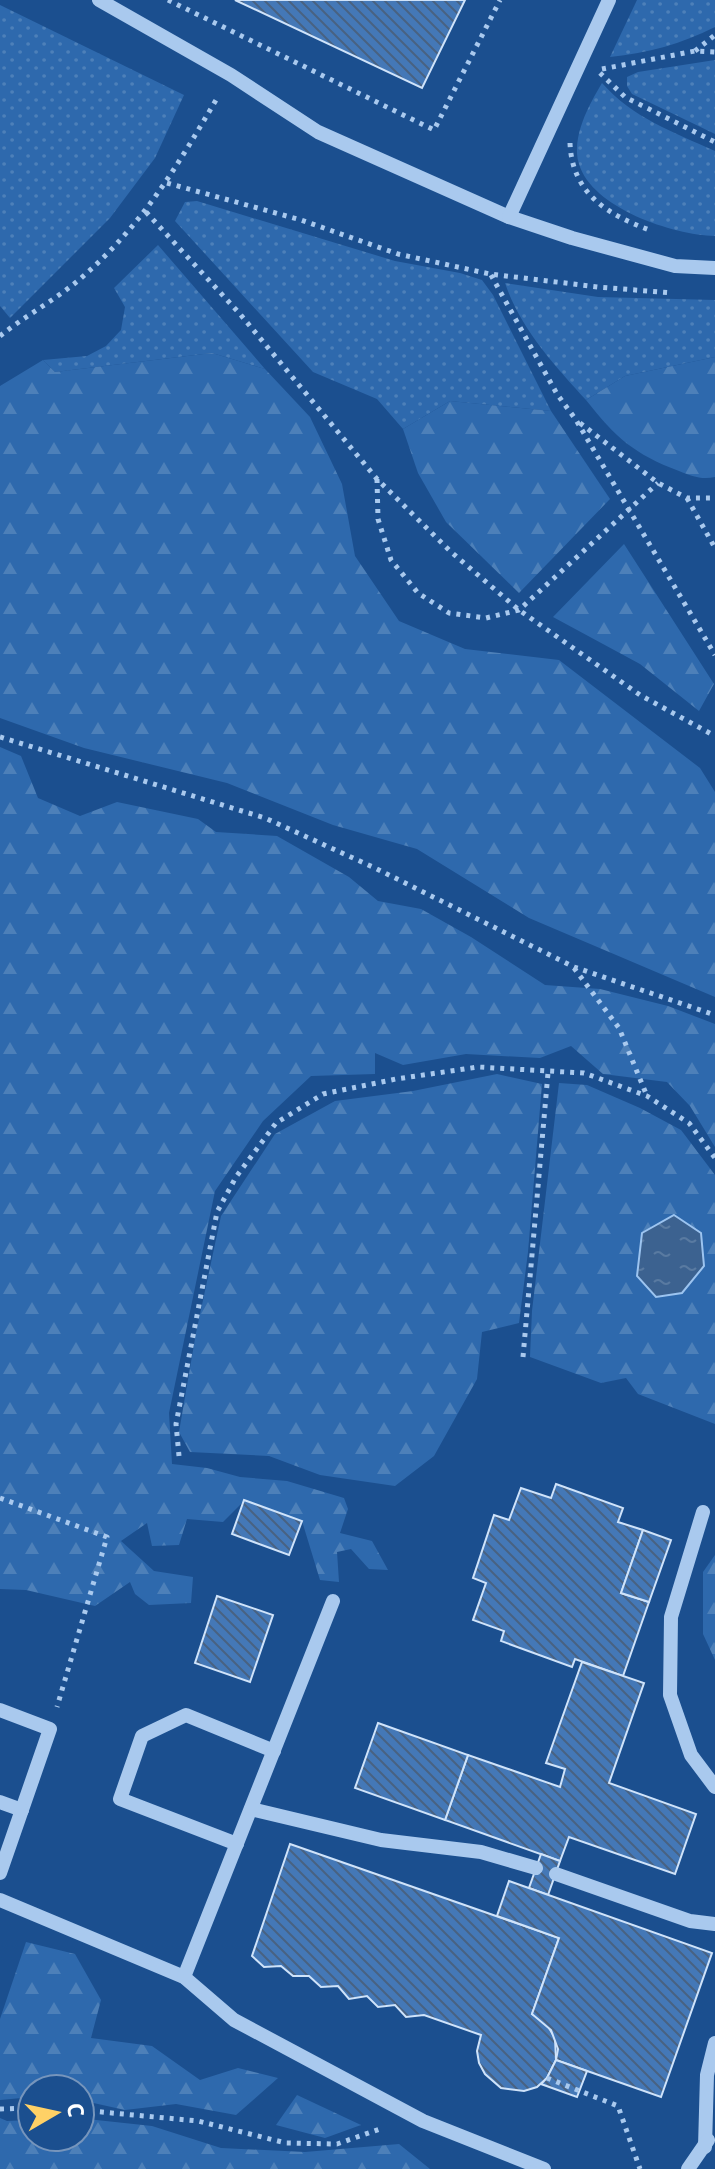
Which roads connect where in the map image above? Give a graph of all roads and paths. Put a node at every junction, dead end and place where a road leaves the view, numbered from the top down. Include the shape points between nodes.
1 (99, 0) edge
2 (168, 0) edge
3 (500, 0) edge
4 (609, 0) edge
5 (715, 35) edge
6 (244, 37) junction
7 (695, 51) junction
8 (715, 52) edge
9 (603, 56) dead end
10 (597, 70) junction
11 (231, 75) junction
12 (591, 82) dead end
13 (570, 140) dead end
14 (715, 142) edge
15 (167, 183) junction
16 (146, 212) junction
17 (509, 217) junction
18 (661, 235) dead end
19 (715, 268) edge
20 (490, 274) junction
21 (686, 293) dead end
22 (0, 336) edge
23 (576, 420) junction
24 (377, 479) junction
25 (658, 483) junction
26 (687, 498) junction
27 (715, 498) edge
28 (629, 511) junction
29 (715, 548) edge
30 (519, 610) junction
31 (715, 655) edge
32 (715, 736) edge
33 (0, 737) edge
34 (574, 967) junction
35 (715, 1015) edge
36 (548, 1073) junction
37 (647, 1096) junction
38 (715, 1158) edge
39 (523, 1357) dead end
40 (179, 1456) dead end
41 (0, 1498) edge
42 (703, 1512) dead end
43 (333, 1601) dead end
44 (0, 1710) edge
45 (50, 1729) junction
46 (274, 1751) junction
47 (715, 1787) edge
48 (0, 1802) edge
49 (251, 1809) junction
50 (22, 1810) junction
51 (237, 1844) junction
52 (536, 1868) dead end
53 (0, 1873) edge
54 (556, 1874) dead end
55 (0, 1900) edge
56 (715, 1924) edge
57 (184, 1977) junction
58 (715, 2043) edge
59 (547, 2078) dead end
60 (96, 2111) edge
61 (384, 2127) dead end
62 (715, 2128) edge
63 (705, 2147) junction
64 (544, 2169) edge
65 (640, 2169) edge
66 (688, 2169) edge

1 - 11 lane
2 - 6 path
3 - 6 path via 434,130
4 - 17 lane
5 - 7 path
6 - 11 path
7 - 8 path
7 - 10 path
9 - 10 path
10 - 12 path
10 - 14 path via 625,97
11 - 15 path
11 - 17 lane via 318,132
13 - 18 path via 571,164 597,202 626,222
15 - 16 path
15 - 20 path via 301,220 398,254
16 - 22 path via 77,281
16 - 24 path via 240,314
17 - 19 lane via 675,266
20 - 21 path
20 - 23 path
23 - 25 path
23 - 28 path
24 - 30 path
24 - 30 path via 378,519 391,560 418,593 449,613 486,618
25 - 26 path
25 - 28 path
26 - 27 path
26 - 29 path
28 - 30 path
28 - 31 path
30 - 32 path via 640,695
33 - 34 path via 265,818
34 - 35 path
34 - 37 path via 619,1028
36 - 37 path via 584,1073
36 - 39 path
36 - 40 path via 478,1067 396,1079 323,1094 276,1123 217,1212 176,1424
37 - 38 path via 689,1123
41 - 45 path via 107,1537
42 - 47 lane via 671,1617 670,1695 691,1755
43 - 46 lane
44 - 45 lane
45 - 50 lane
46 - 49 lane
46 - 51 lane via 186,1715 142,1736 120,1799
48 - 50 lane
49 - 51 lane
49 - 52 lane via 381,1840 481,1852
50 - 53 lane
51 - 57 lane
54 - 56 lane via 690,1921
55 - 57 lane
57 - 64 lane via 234,2020 410,2114
58 - 63 lane via 707,2075
59 - 65 path via 618,2106
60 - 61 path via 198,2121 286,2143 337,2144
62 - 63 lane
63 - 66 lane

